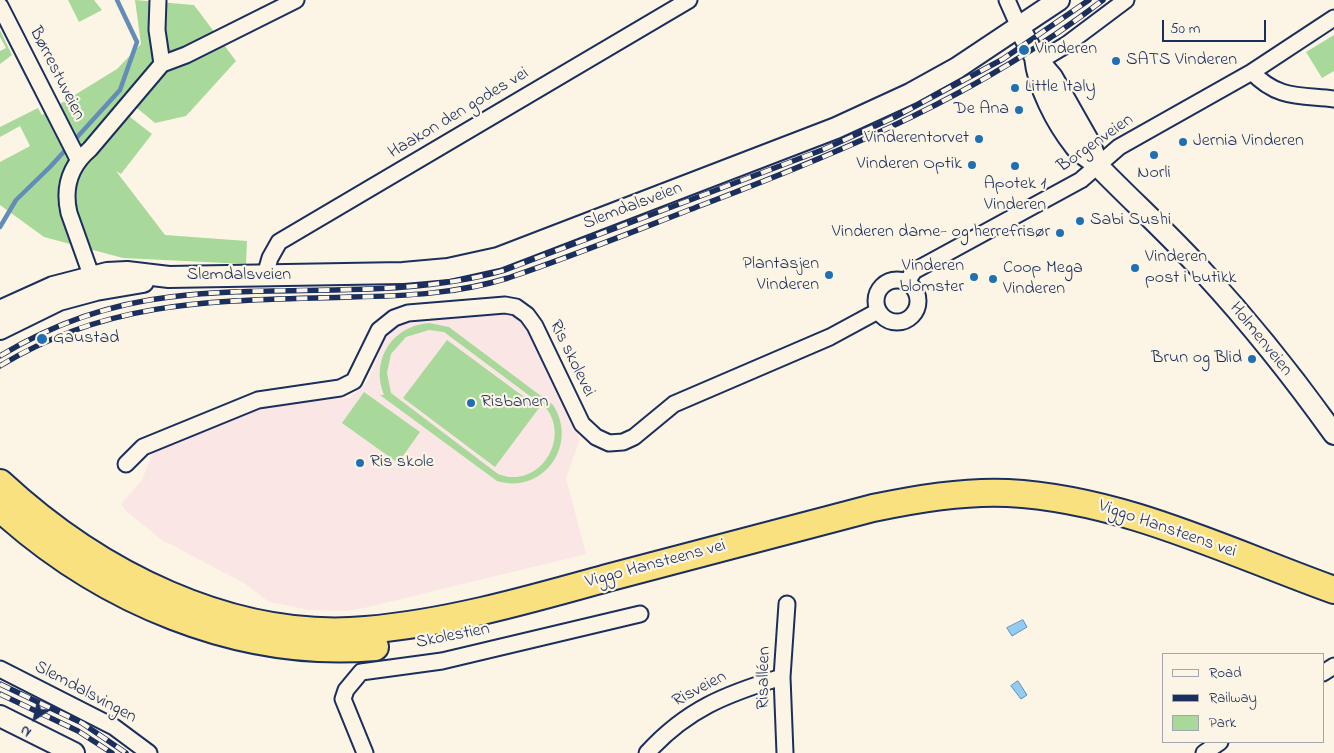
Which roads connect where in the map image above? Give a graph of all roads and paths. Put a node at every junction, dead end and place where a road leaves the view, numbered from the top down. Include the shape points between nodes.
1 (158, 0) edge
2 (296, 0) edge
3 (689, 0) edge
4 (1006, 0) edge
5 (1059, 0) edge
6 (1126, 0) edge
7 (0, 6) edge
8 (1334, 18) edge
9 (1019, 27) junction
10 (1037, 61) junction
11 (162, 64) junction
12 (1252, 72) junction
13 (1334, 99) edge
14 (77, 156) junction
15 (1097, 165) junction
16 (264, 275) junction
17 (94, 283) junction
18 (906, 283) junction
19 (0, 311) edge
20 (878, 311) junction
21 (0, 329) edge
22 (1334, 434) edge
23 (126, 464) dead end
24 (0, 483) edge
25 (0, 508) edge
26 (1334, 590) edge
27 (787, 604) dead end
28 (1334, 610) edge
29 (640, 614) dead end
30 (0, 669) edge
31 (782, 677) junction
32 (0, 716) edge
33 (1219, 743) edge
34 (74, 753) edge
35 (149, 753) edge
36 (365, 753) edge
37 (647, 753) edge
38 (785, 753) edge
39 (1204, 753) edge

1 - 11 street via 157,30
2 - 11 street
3 - 16 street, Haakon den godes vei via 280,242
4 - 9 street
5 - 9 main road, Slemdalsveien
6 - 10 street via 1073,40
7 - 14 street, Børrestuveien
8 - 12 street, Borgenveien
9 - 10 main road, Holmenveien
9 - 16 main road, Slemdalsveien via 935,81 836,128 498,258 429,271
10 - 15 main road, Holmenveien via 1045,95 1075,146
11 - 14 street via 90,149
12 - 13 street via 1278,92
12 - 15 street, Borgenveien via 1118,147
14 - 17 street via 67,182 66,200
15 - 18 street, Borgenveien via 1081,180 914,271
15 - 22 main road, Holmenveien via 1225,297
16 - 17 main road, Slemdalsveien via 169,277 127,272
17 - 19 main road, Slemdalsveien via 34,294
17 - 21 main road, Slemdalsveien
18 - 20 street via 893,281 882,287 876,298
18 - 20 street via 918,300 910,318 890,321
20 - 23 street, Ris skolevei via 830,337 674,404 634,437 609,443 596,437 582,424 535,326 516,307 489,306 408,314 394,318 379,330 354,381 340,388 258,400 143,447
24 - 26 highway, Viggo Hansteens vei via 78,545 158,590 232,617 311,630 364,630 448,618 873,508 911,500 986,493 1049,496 1111,509
25 - 28 highway, Viggo Hansteens vei via 76,565 152,607 210,630 309,649 374,647 452,635 877,525 986,510 1049,514 1108,526
27 - 31 street, Risalléen
29 - 36 street, Skolestien via 442,660 361,672 346,690 343,700
30 - 35 street, Slemdalsvingen via 114,727
31 - 37 street, Risveien via 744,688 696,709 666,731
31 - 38 street, Risalléen
32 - 34 main road
33 - 39 street

